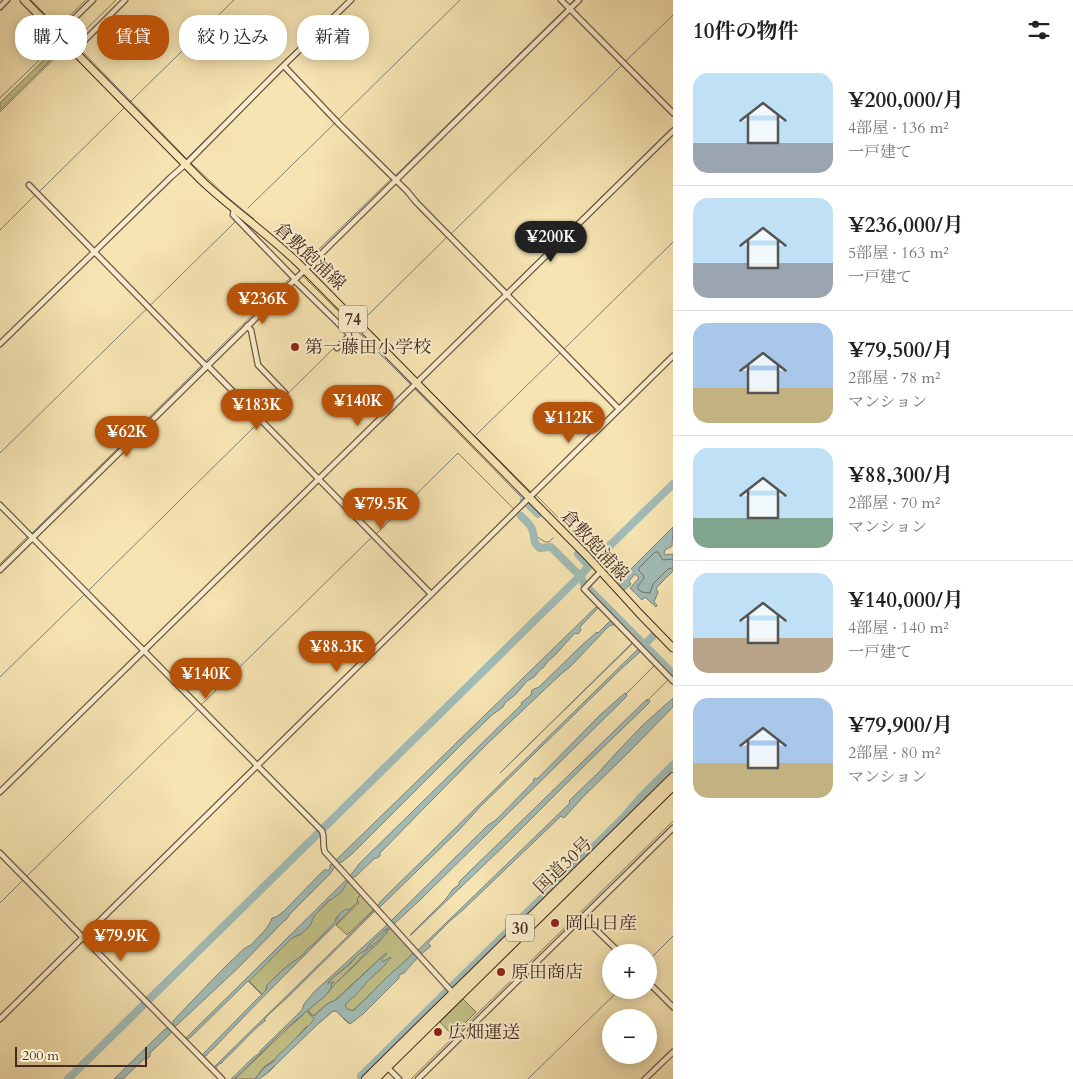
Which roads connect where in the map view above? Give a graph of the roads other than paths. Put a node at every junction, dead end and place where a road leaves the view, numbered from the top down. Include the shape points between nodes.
1 (7, 0) edge
2 (24, 0) edge
3 (93, 0) edge
4 (125, 0) edge
5 (351, 0) edge
6 (561, 0) edge
7 (579, 0) edge
8 (0, 7) edge
9 (570, 9) junction
10 (39, 15) edge
11 (78, 15) edge
12 (87, 38) edge
13 (83, 60) edge
14 (284, 66) junction
15 (673, 114) edge
16 (673, 131) edge
17 (185, 164) junction
18 (394, 178) junction
19 (29, 186) dead end
20 (234, 209) junction
21 (93, 250) junction
22 (304, 270) junction
23 (294, 278) junction
24 (506, 293) junction
25 (247, 326) junction
26 (354, 326) junction
27 (348, 333) junction
28 (0, 344) edge
29 (337, 348) dead end
30 (673, 356) edge
31 (207, 366) junction
32 (414, 386) junction
33 (285, 392) dead end
34 (618, 407) junction
35 (318, 479) junction
36 (530, 498) junction
37 (0, 505) edge
38 (33, 538) junction
39 (0, 570) edge
40 (601, 572) junction
41 (431, 594) junction
42 (673, 648) edge
43 (144, 651) junction
44 (673, 681) edge
45 (256, 765) junction
46 (673, 777) edge
47 (673, 786) edge
48 (0, 792) edge
49 (673, 828) edge
50 (0, 853) edge
51 (583, 917) junction
52 (82, 936) junction
53 (611, 944) edge
54 (657, 991) edge
55 (452, 992) junction
56 (673, 1007) edge
57 (0, 1019) edge
58 (673, 1052) edge
59 (385, 1065) junction
60 (222, 1079) edge
61 (366, 1079) edge
62 (375, 1079) edge
63 (399, 1079) edge
64 (418, 1079) edge
65 (645, 1079) edge

1 - 8 street
2 - 10 main road, 倉敷飽浦線 / 74
3 - 11 street
4 - 12 street
5 - 14 street
6 - 9 street
7 - 9 street
9 - 15 street
9 - 18 street
13 - 17 main road, 倉敷飽浦線 / 74
14 - 17 street
14 - 18 street
16 - 24 street
17 - 20 main road, 倉敷飽浦線 / 74
17 - 21 street
18 - 22 street
18 - 24 street
19 - 21 street
20 - 22 main road, 倉敷飽浦線 / 74 via 276,242
20 - 23 street via 233,215
21 - 28 street
21 - 31 street
22 - 23 street
22 - 26 main road, 倉敷飽浦線 / 74
23 - 25 street
23 - 27 street
24 - 32 street
24 - 34 street
25 - 31 street
25 - 33 street via 252,330 258,365
26 - 27 street
26 - 32 main road, 倉敷飽浦線 / 74
27 - 29 street via 349,336
30 - 34 street
31 - 35 street
31 - 38 street
32 - 35 street
32 - 36 main road, 倉敷飽浦線 / 74
34 - 36 street
35 - 41 street
35 - 43 street
36 - 40 main road, 倉敷飽浦線 / 74
36 - 41 street
37 - 38 street
38 - 39 street
38 - 43 street
40 - 42 main road, 倉敷飽浦線 / 74
40 - 44 street via 584,589
41 - 45 street
43 - 45 street
43 - 48 street
45 - 52 street
45 - 55 street via 320,830 324,836 325,852
46 - 55 highway, 国道30号 / 30
47 - 55 highway, 国道30号 / 30
49 - 51 street
50 - 52 street
51 - 53 street
51 - 64 street
52 - 57 street
52 - 60 street
54 - 56 street
55 - 59 highway, 国道30号 / 30
58 - 65 street
59 - 61 highway, 国道30号 / 30
59 - 62 highway, 国道30号 / 30
59 - 63 street

